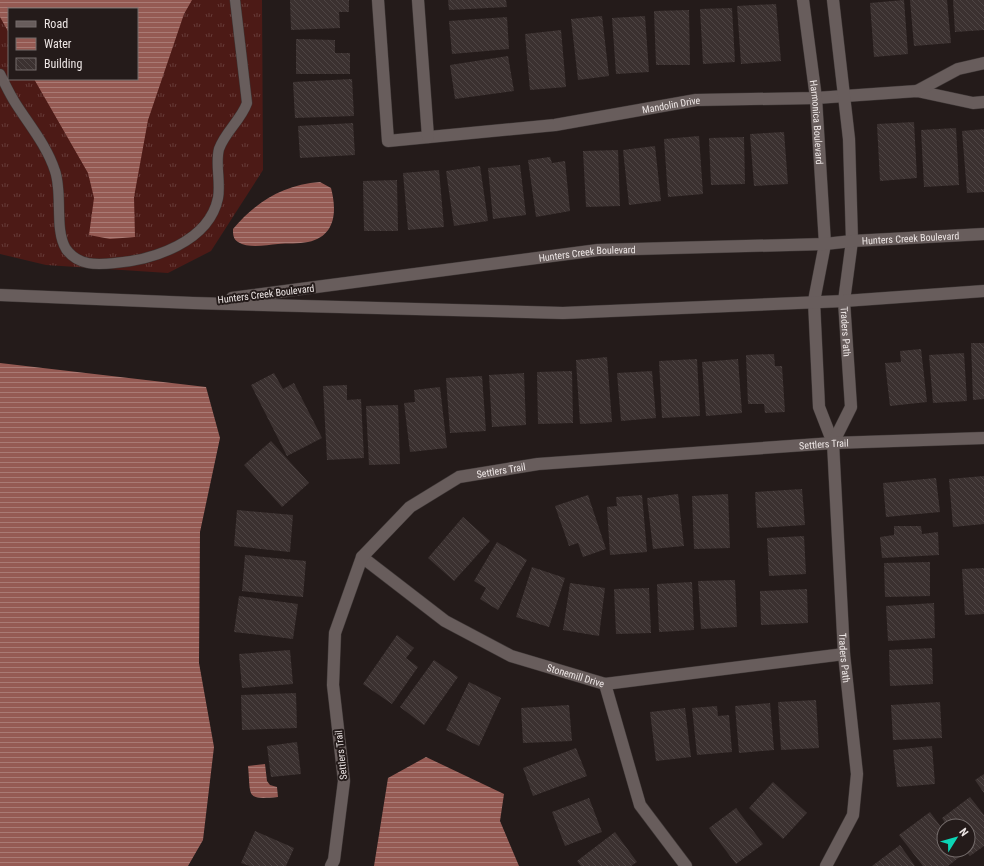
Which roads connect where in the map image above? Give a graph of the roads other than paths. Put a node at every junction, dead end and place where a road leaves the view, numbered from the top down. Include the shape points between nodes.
1 (235, 0) edge
2 (379, 0) edge
3 (418, 0) edge
4 (803, 0) edge
5 (833, 0) edge
6 (984, 63) edge
7 (0, 74) edge
8 (917, 90) junction
9 (845, 96) junction
10 (816, 98) junction
11 (984, 102) edge
12 (428, 137) junction
13 (984, 234) edge
14 (852, 241) junction
15 (825, 244) junction
16 (984, 291) edge
17 (0, 295) edge
18 (814, 301) junction
19 (844, 301) junction
20 (193, 303) junction
21 (984, 438) edge
22 (833, 443) junction
23 (362, 557) junction
24 (844, 654) junction
25 (605, 684) junction
26 (331, 866) edge
27 (686, 866) edge
28 (826, 866) edge

1 - 7 lane via 247,103 243,114 219,151 218,197 213,211 195,234 148,258 131,262 88,264 76,258 66,248 62,236 56,172 39,137 15,103
2 - 12 street, Mandolin Drive via 388,141
3 - 12 street
4 - 10 street, Harmonica Boulevard
5 - 9 street
6 - 8 street, Mandolin Drive via 958,69
8 - 9 street, Mandolin Drive
8 - 11 street, Mandolin Drive via 973,103
9 - 10 street, Mandolin Drive
9 - 14 street
10 - 12 street, Mandolin Drive via 696,100 555,124
10 - 15 street, Harmonica Boulevard
13 - 14 street, Hunters Creek Boulevard
14 - 15 street, Hunters Creek Boulevard
14 - 19 street, Traders Path
15 - 18 street, Traders Path
15 - 20 street, Hunters Creek Boulevard via 598,250
16 - 19 street, Hunters Creek Boulevard
17 - 20 street, Hunters Creek Boulevard
18 - 19 street, Hunters Creek Boulevard
18 - 20 street, Hunters Creek Boulevard via 563,313
18 - 22 street, Traders Path via 819,407
19 - 22 street, Traders Path via 851,407
21 - 22 street, Settlers Trail
22 - 23 street, Settlers Trail via 538,464 459,478 410,507
22 - 24 street, Traders Path
23 - 25 street, Stonemill Drive via 451,625 511,656
23 - 26 street, Settlers Trail via 335,633 333,685 344,781 334,860
24 - 25 street, Stonemill Drive
24 - 28 street, Traders Path via 857,774 853,815
25 - 27 street via 640,805

